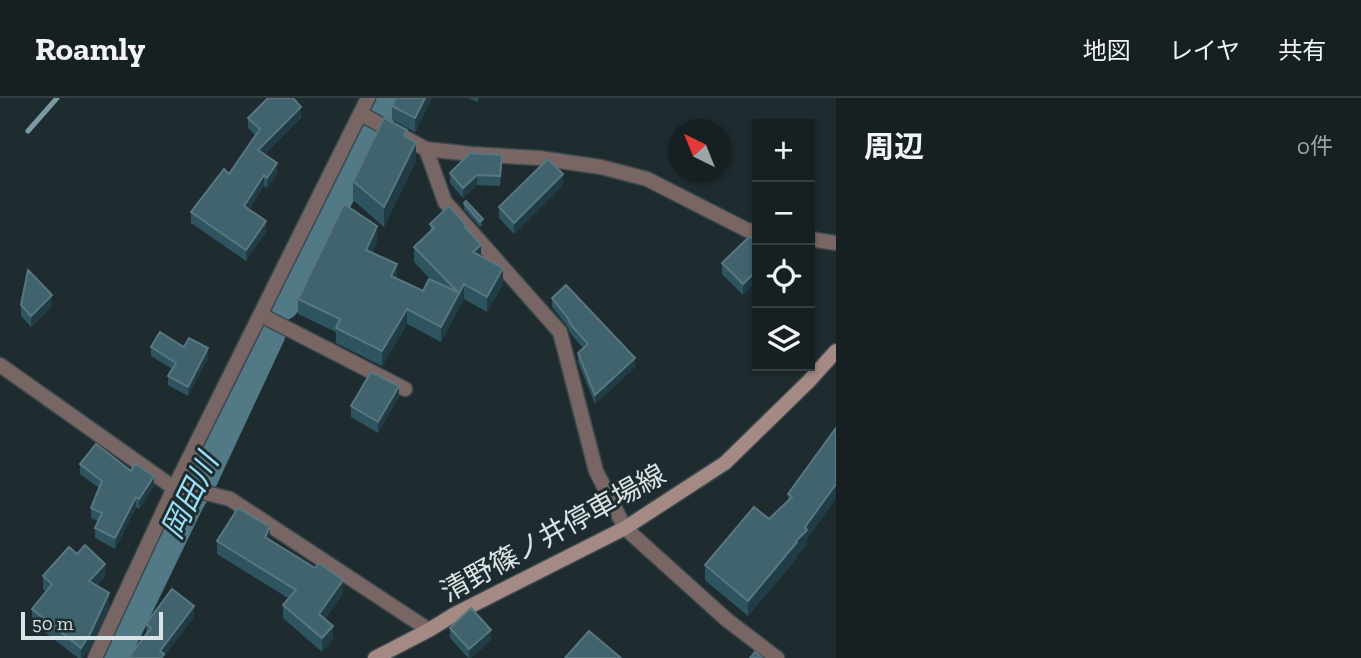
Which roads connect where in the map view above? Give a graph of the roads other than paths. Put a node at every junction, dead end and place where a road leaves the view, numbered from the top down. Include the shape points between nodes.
1 (368, 98) edge
2 (370, 119) junction
3 (426, 149) junction
4 (752, 230) edge
5 (815, 240) edge
6 (836, 243) edge
7 (261, 315) junction
8 (836, 351) edge
9 (0, 365) edge
10 (405, 389) dead end
11 (174, 488) junction
12 (625, 528) junction
13 (429, 630) junction
14 (95, 658) edge
15 (374, 658) edge
16 (778, 658) edge

1 - 2 street
2 - 3 street
2 - 7 street
3 - 4 street via 601,167 647,179
3 - 12 street via 445,202 560,332 596,471
5 - 6 street
7 - 10 street
7 - 11 street
8 - 12 main road, 清野篠ノ井停車場線 via 725,463
9 - 11 street
11 - 13 street via 230,499
11 - 14 street
12 - 13 main road, 清野篠ノ井停車場線
12 - 16 street via 727,620
13 - 15 main road, 清野篠ノ井停車場線

